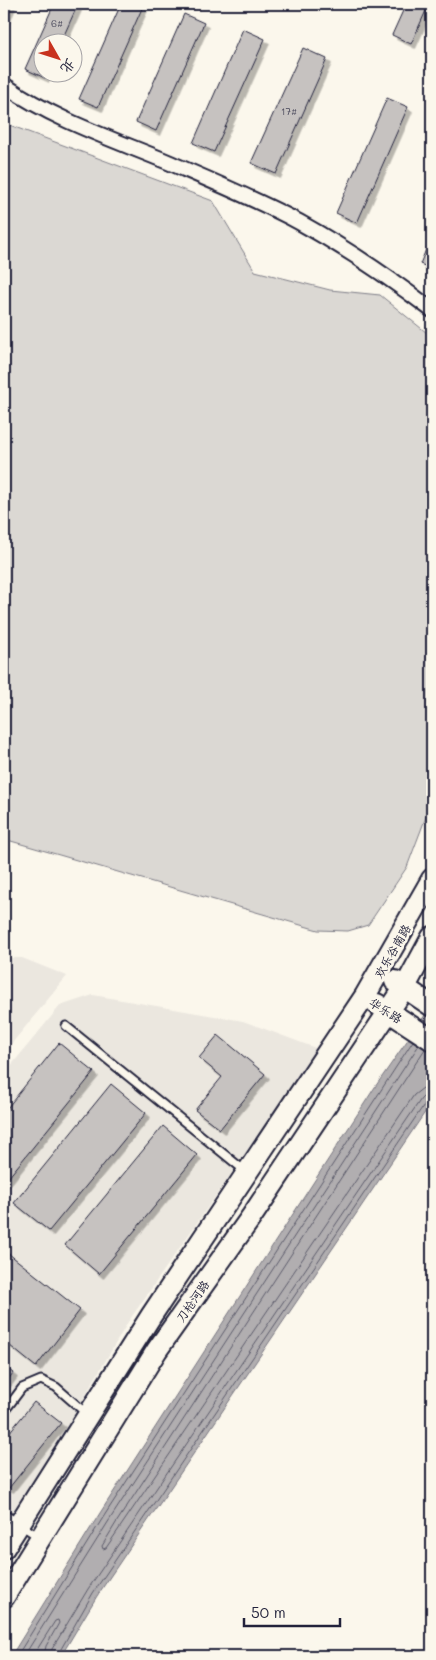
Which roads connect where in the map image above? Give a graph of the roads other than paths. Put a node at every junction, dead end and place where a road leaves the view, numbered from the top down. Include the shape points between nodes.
1 (4, 85) edge
2 (432, 310) edge
3 (432, 879) edge
4 (432, 937) edge
5 (381, 972) junction
6 (405, 987) junction
7 (365, 996) junction
8 (430, 1004) edge
9 (388, 1012) junction
10 (66, 1026) dead end
11 (432, 1040) edge
12 (302, 1090) junction
13 (326, 1105) junction
14 (247, 1173) junction
15 (4, 1412) edge
16 (88, 1414) junction
17 (11, 1519) edge
18 (40, 1538) junction
19 (4, 1548) edge
20 (4, 1597) edge

1 - 2 street via 63,120 168,162 298,221 388,277
3 - 5 street, 欢乐谷南路
4 - 6 street
5 - 6 street
5 - 7 street, 欢乐谷南路
6 - 8 street
6 - 9 street
7 - 9 street, 华乐路
7 - 12 street, 刀枪河路
9 - 11 street, 华乐路
9 - 13 street, 刀枪河路
10 - 14 lane
12 - 13 street via 320,1088
12 - 14 street, 刀枪河路
13 - 18 street, 刀枪河路 via 157,1350
14 - 16 street, 刀枪河路
15 - 16 lane via 22,1388 41,1380 56,1387
16 - 17 street, 刀枪河路
17 - 18 lane
17 - 19 street, 刀枪河路
18 - 20 street, 刀枪河路

